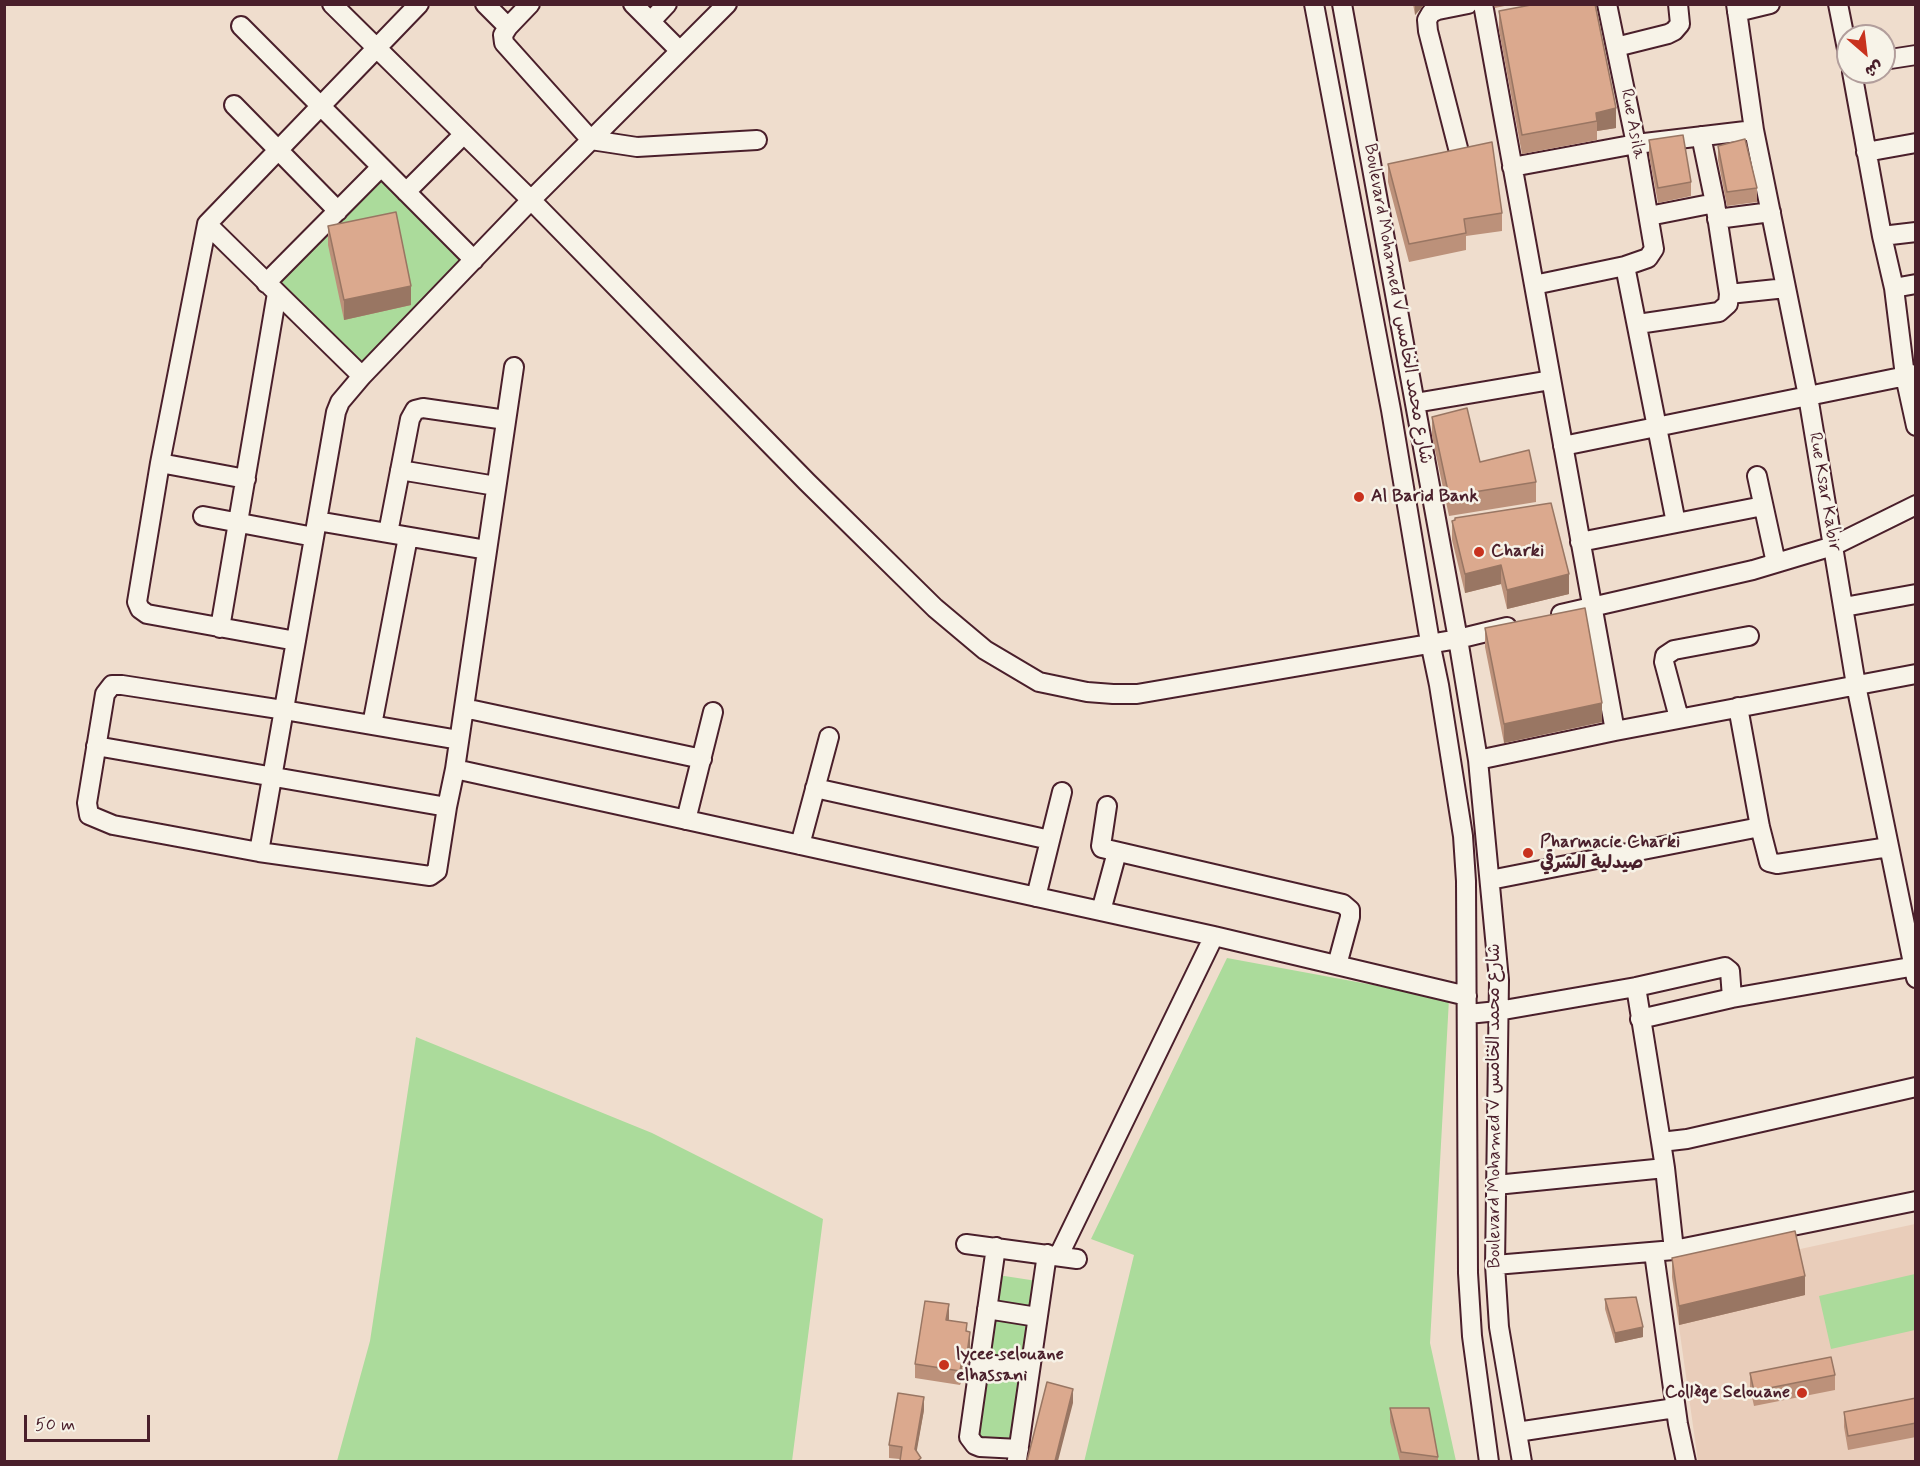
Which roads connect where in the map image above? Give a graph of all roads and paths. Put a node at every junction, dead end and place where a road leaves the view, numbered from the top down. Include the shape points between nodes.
1 (332, 4) edge
2 (419, 4) edge
3 (485, 4) edge
4 (530, 4) edge
5 (633, 4) edge
6 (667, 4) edge
7 (727, 4) edge
8 (1314, 4) edge
9 (1342, 4) edge
10 (1468, 4) edge
11 (1607, 4) edge
12 (1678, 4) edge
13 (1770, 4) edge
14 (1840, 5) edge
15 (1736, 8) edge
16 (1484, 13) edge
17 (1507, 17) edge
18 (651, 21) junction
19 (1843, 24) edge
20 (241, 26) dead end
21 (507, 27) junction
22 (1616, 46) junction
23 (376, 49) junction
24 (681, 51) junction
25 (1916, 54) edge
26 (1896, 58) edge
27 (1854, 84) edge
28 (234, 105) dead end
29 (321, 106) junction
30 (1754, 130) junction
31 (464, 134) junction
32 (1701, 136) junction
33 (591, 140) junction
34 (757, 140) dead end
35 (1916, 143) edge
36 (1508, 144) junction
37 (1636, 144) junction
38 (278, 150) junction
39 (1460, 152) junction
40 (1866, 152) junction
41 (1438, 156) edge
42 (1394, 164) edge
43 (381, 167) junction
44 (1372, 167) junction
45 (1512, 167) junction
46 (406, 192) junction
47 (531, 200) junction
48 (338, 211) junction
49 (1716, 211) junction
50 (1771, 213) junction
51 (1649, 216) junction
52 (207, 224) junction
53 (1916, 232) edge
54 (1882, 236) junction
55 (474, 260) junction
56 (1625, 266) junction
57 (1916, 284) edge
58 (1533, 285) junction
59 (272, 288) junction
60 (1786, 288) junction
61 (1894, 288) junction
62 (1729, 294) junction
63 (1638, 324) junction
64 (514, 367) dead end
65 (1910, 375) edge
66 (362, 376) junction
67 (1551, 380) junction
68 (1808, 396) junction
69 (1415, 403) junction
70 (506, 420) junction
71 (1916, 426) edge
72 (1658, 427) junction
73 (1563, 446) junction
74 (160, 463) junction
75 (400, 470) junction
76 (1757, 476) dead end
77 (246, 479) junction
78 (496, 486) junction
79 (1916, 505) edge
80 (1763, 506) junction
81 (203, 516) dead end
82 (239, 522) junction
83 (1676, 523) junction
84 (1460, 525) edge
85 (316, 529) junction
86 (1437, 529) junction
87 (388, 533) junction
88 (408, 537) junction
89 (1580, 542) junction
90 (1833, 546) junction
91 (487, 550) junction
92 (1776, 563) junction
93 (1916, 594) edge
94 (1592, 607) junction
95 (1844, 607) junction
96 (1547, 617) edge
97 (1525, 623) edge
98 (220, 628) junction
99 (1749, 636) dead end
100 (1458, 639) junction
101 (296, 641) junction
102 (1430, 642) junction
103 (1916, 674) edge
104 (1856, 685) junction
105 (1738, 707) junction
106 (464, 708) junction
107 (284, 710) junction
108 (713, 712) dead end
109 (1679, 718) junction
110 (372, 725) junction
111 (1615, 731) junction
112 (829, 737) dead end
113 (459, 740) junction
114 (96, 746) junction
115 (702, 759) junction
116 (1478, 760) junction
117 (455, 769) junction
118 (272, 777) junction
119 (815, 788) junction
120 (1062, 792) dead end
121 (1107, 806) dead end
122 (447, 807) junction
123 (686, 820) junction
124 (1760, 827) junction
125 (1050, 840) junction
126 (800, 845) junction
127 (1889, 847) junction
128 (259, 852) junction
129 (1117, 852) junction
130 (1490, 880) junction
131 (1036, 897) junction
132 (1101, 911) junction
133 (1214, 936) junction
134 (1337, 965) junction
135 (1915, 970) edge
136 (1636, 987) junction
137 (1467, 996) junction
138 (1732, 998) junction
139 (1498, 1011) junction
140 (1467, 1014) junction
141 (1640, 1019) junction
142 (1916, 1087) edge
143 (1661, 1142) junction
144 (1665, 1168) junction
145 (1496, 1185) junction
146 (1916, 1201) edge
147 (966, 1244) dead end
148 (996, 1247) junction
149 (1674, 1250) junction
150 (1654, 1253) junction
151 (1053, 1255) junction
152 (1077, 1259) dead end
153 (1495, 1265) junction
154 (987, 1309) junction
155 (1037, 1317) junction
156 (980, 1363) junction
157 (1030, 1370) junction
158 (1675, 1408) junction
159 (1517, 1432) junction
160 (1018, 1455) edge
161 (1489, 1461) edge
162 (1522, 1461) edge
163 (1686, 1461) edge

1 - 23 street
2 - 23 street
3 - 21 street
4 - 21 street
5 - 18 street
6 - 18 street
7 - 24 street
8 - 102 street, Boulevard Mohamed V شارع محمد الخامس via 1391,410
9 - 44 street, Boulevard Mohamed V شارع محمد الخامس
10 - 39 street via 1438,10 1427,20
11 - 22 street, Rue Asila
12 - 22 street via 1680,24 1674,31
13 - 15 street
14 - 19 street
15 - 30 street, Rue Ksar Kabir
16 - 17 street
16 - 36 street
18 - 24 street
20 - 29 street
21 - 33 street via 504,43
22 - 37 street, Rue Asila
23 - 29 street
23 - 31 street
24 - 33 street
25 - 26 street
27 - 40 street
28 - 38 street
29 - 38 street
29 - 43 street
30 - 32 street
30 - 50 street, Rue Ksar Kabir
31 - 46 street
31 - 47 street
32 - 37 street
32 - 49 street
33 - 34 street via 636,147
33 - 47 street
35 - 40 street
36 - 39 street
36 - 45 street
37 - 45 street
37 - 51 street, Rue Asila
38 - 48 street
38 - 52 street
39 - 41 street
40 - 54 street
42 - 44 street
43 - 46 street
43 - 48 street
44 - 69 street, Boulevard Mohamed V شارع محمد الخامس
45 - 58 street
46 - 55 street
47 - 55 street
47 - 102 street via 807,483 935,608 985,650 1039,682 1087,692 1137,694
48 - 59 street
49 - 50 street
49 - 51 street
49 - 62 street
50 - 60 street, Rue Ksar Kabir
51 - 56 street, Rue Asila via 1652,254
52 - 59 street
52 - 74 street
53 - 54 street
54 - 61 street
55 - 66 street
56 - 58 street
56 - 63 street
57 - 61 street
58 - 67 street
59 - 66 street
59 - 77 street
60 - 62 street
60 - 68 street, Rue Ksar Kabir
61 - 65 street
62 - 63 street via 1727,307 1719,312
63 - 72 street
64 - 70 street
65 - 68 street
65 - 71 street
66 - 85 street via 346,393 336,412
67 - 69 street
67 - 73 street
68 - 72 street
68 - 90 street, Rue Ksar Kabir
69 - 86 street, Boulevard Mohamed V شارع محمد الخامس
70 - 75 street via 419,408 410,419
70 - 78 street
72 - 73 street
72 - 83 street
73 - 89 street via 1568,507
74 - 77 street
74 - 98 street via 137,602 147,614
75 - 78 street
75 - 87 street
76 - 80 street
77 - 82 street
78 - 91 street
79 - 90 street
80 - 83 street
80 - 92 street
81 - 82 street
82 - 85 street
82 - 98 street
83 - 89 street
84 - 86 street
85 - 87 street
85 - 101 street
86 - 100 street, Boulevard Mohamed V شارع محمد الخامس
87 - 88 street
88 - 91 street
88 - 110 street
89 - 94 street
90 - 92 street
90 - 95 street, Rue Ksar Kabir
91 - 106 street
92 - 94 street
93 - 95 street
94 - 96 street
94 - 111 street
95 - 104 street, Rue Ksar Kabir
97 - 100 street
98 - 101 street
99 - 109 street via 1674,650 1665,656
100 - 102 street
100 - 116 street, Boulevard Mohamed V شارع محمد الخامس
101 - 107 street
102 - 137 street, Boulevard Mohamed V شارع محمد الخامس via 1463,836
103 - 104 street
104 - 105 street
104 - 127 street, Rue Ksar Kabir
105 - 109 street
105 - 124 street
106 - 113 street
106 - 115 street
107 - 110 street
107 - 114 street via 112,685 105,694
107 - 118 street
108 - 115 street
109 - 111 street
110 - 113 street
111 - 116 street
112 - 119 street
113 - 117 street
114 - 118 street
114 - 128 street via 87,804 89,815 113,825
115 - 123 street
116 - 130 street, Boulevard Mohamed V شارع محمد الخامس
117 - 122 street
117 - 123 street
118 - 122 street
118 - 128 street
119 - 125 street
119 - 126 street
120 - 125 street
121 - 129 street via 1101,847
122 - 128 street via 437,871 430,876
123 - 126 street
124 - 127 street via 1767,858 1773,864
124 - 130 street
125 - 131 street
126 - 131 street
127 - 135 street, Rue Ksar Kabir
129 - 132 street
129 - 134 street via 1343,904 1350,910 1350,917
130 - 139 street, Boulevard Mohamed V شارع محمد الخامس
131 - 132 street
132 - 133 street
133 - 134 street
133 - 151 street
134 - 137 street
135 - 138 street
136 - 138 street via 1725,968 1730,971
136 - 139 street
136 - 141 street
137 - 140 street, Boulevard Mohamed V شارع محمد الخامس
138 - 141 street
139 - 140 street
139 - 145 street, Boulevard Mohamed V شارع محمد الخامس
140 - 161 street, Boulevard Mohamed V شارع محمد الخامس via 1468,1273 1472,1336
141 - 143 street
142 - 143 street
143 - 144 street
144 - 145 street
144 - 149 street
145 - 153 street, Boulevard Mohamed V شارع محمد الخامس
146 - 149 street
147 - 148 street
148 - 151 street
148 - 154 street
149 - 150 street
150 - 153 street
150 - 158 street
151 - 152 street
151 - 155 street
153 - 159 street, Boulevard Mohamed V شارع محمد الخامس via 1499,1326
154 - 155 street
154 - 156 street
155 - 157 street
156 - 157 street
156 - 160 street via 969,1437 980,1447
157 - 160 street
158 - 159 street
158 - 163 street
159 - 162 street, Boulevard Mohamed V شارع محمد الخامس

